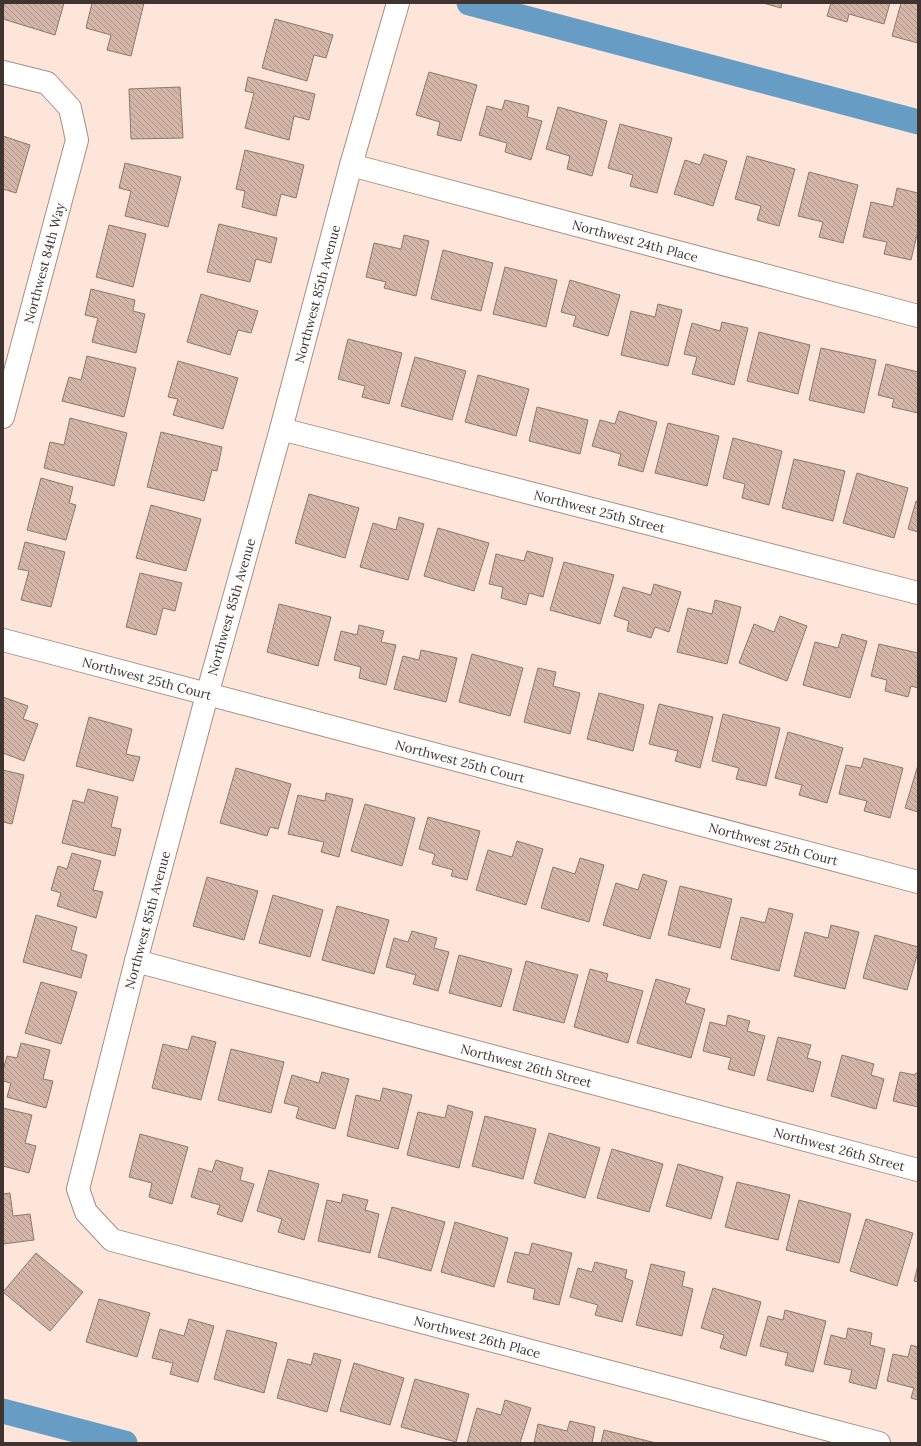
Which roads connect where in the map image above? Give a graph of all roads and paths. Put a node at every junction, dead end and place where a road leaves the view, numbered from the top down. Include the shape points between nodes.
1 (398, 3) edge
2 (3, 72) edge
3 (351, 165) junction
4 (918, 316) edge
5 (11, 355) edge
6 (3, 417) edge
7 (280, 429) junction
8 (918, 593) edge
9 (3, 640) edge
10 (207, 694) junction
11 (918, 882) edge
12 (136, 961) junction
13 (918, 1170) edge
14 (86, 1212) joint
15 (879, 1443) edge

1 - 3 street, Northwest 85th Avenue
2 - 5 street, Northwest 84th Way via 47,83 70,108 77,140
3 - 4 street, Northwest 24th Place
3 - 7 street, Northwest 85th Avenue
5 - 6 street, Northwest 84th Way
7 - 8 street, Northwest 25th Street
7 - 10 street, Northwest 85th Avenue
9 - 10 street, Northwest 25th Court
10 - 11 street, Northwest 25th Court
10 - 12 street, Northwest 85th Avenue
12 - 13 street, Northwest 26th Street
12 - 14 street, Northwest 85th Avenue via 78,1189
14 - 15 street, Northwest 26th Place via 112,1240

